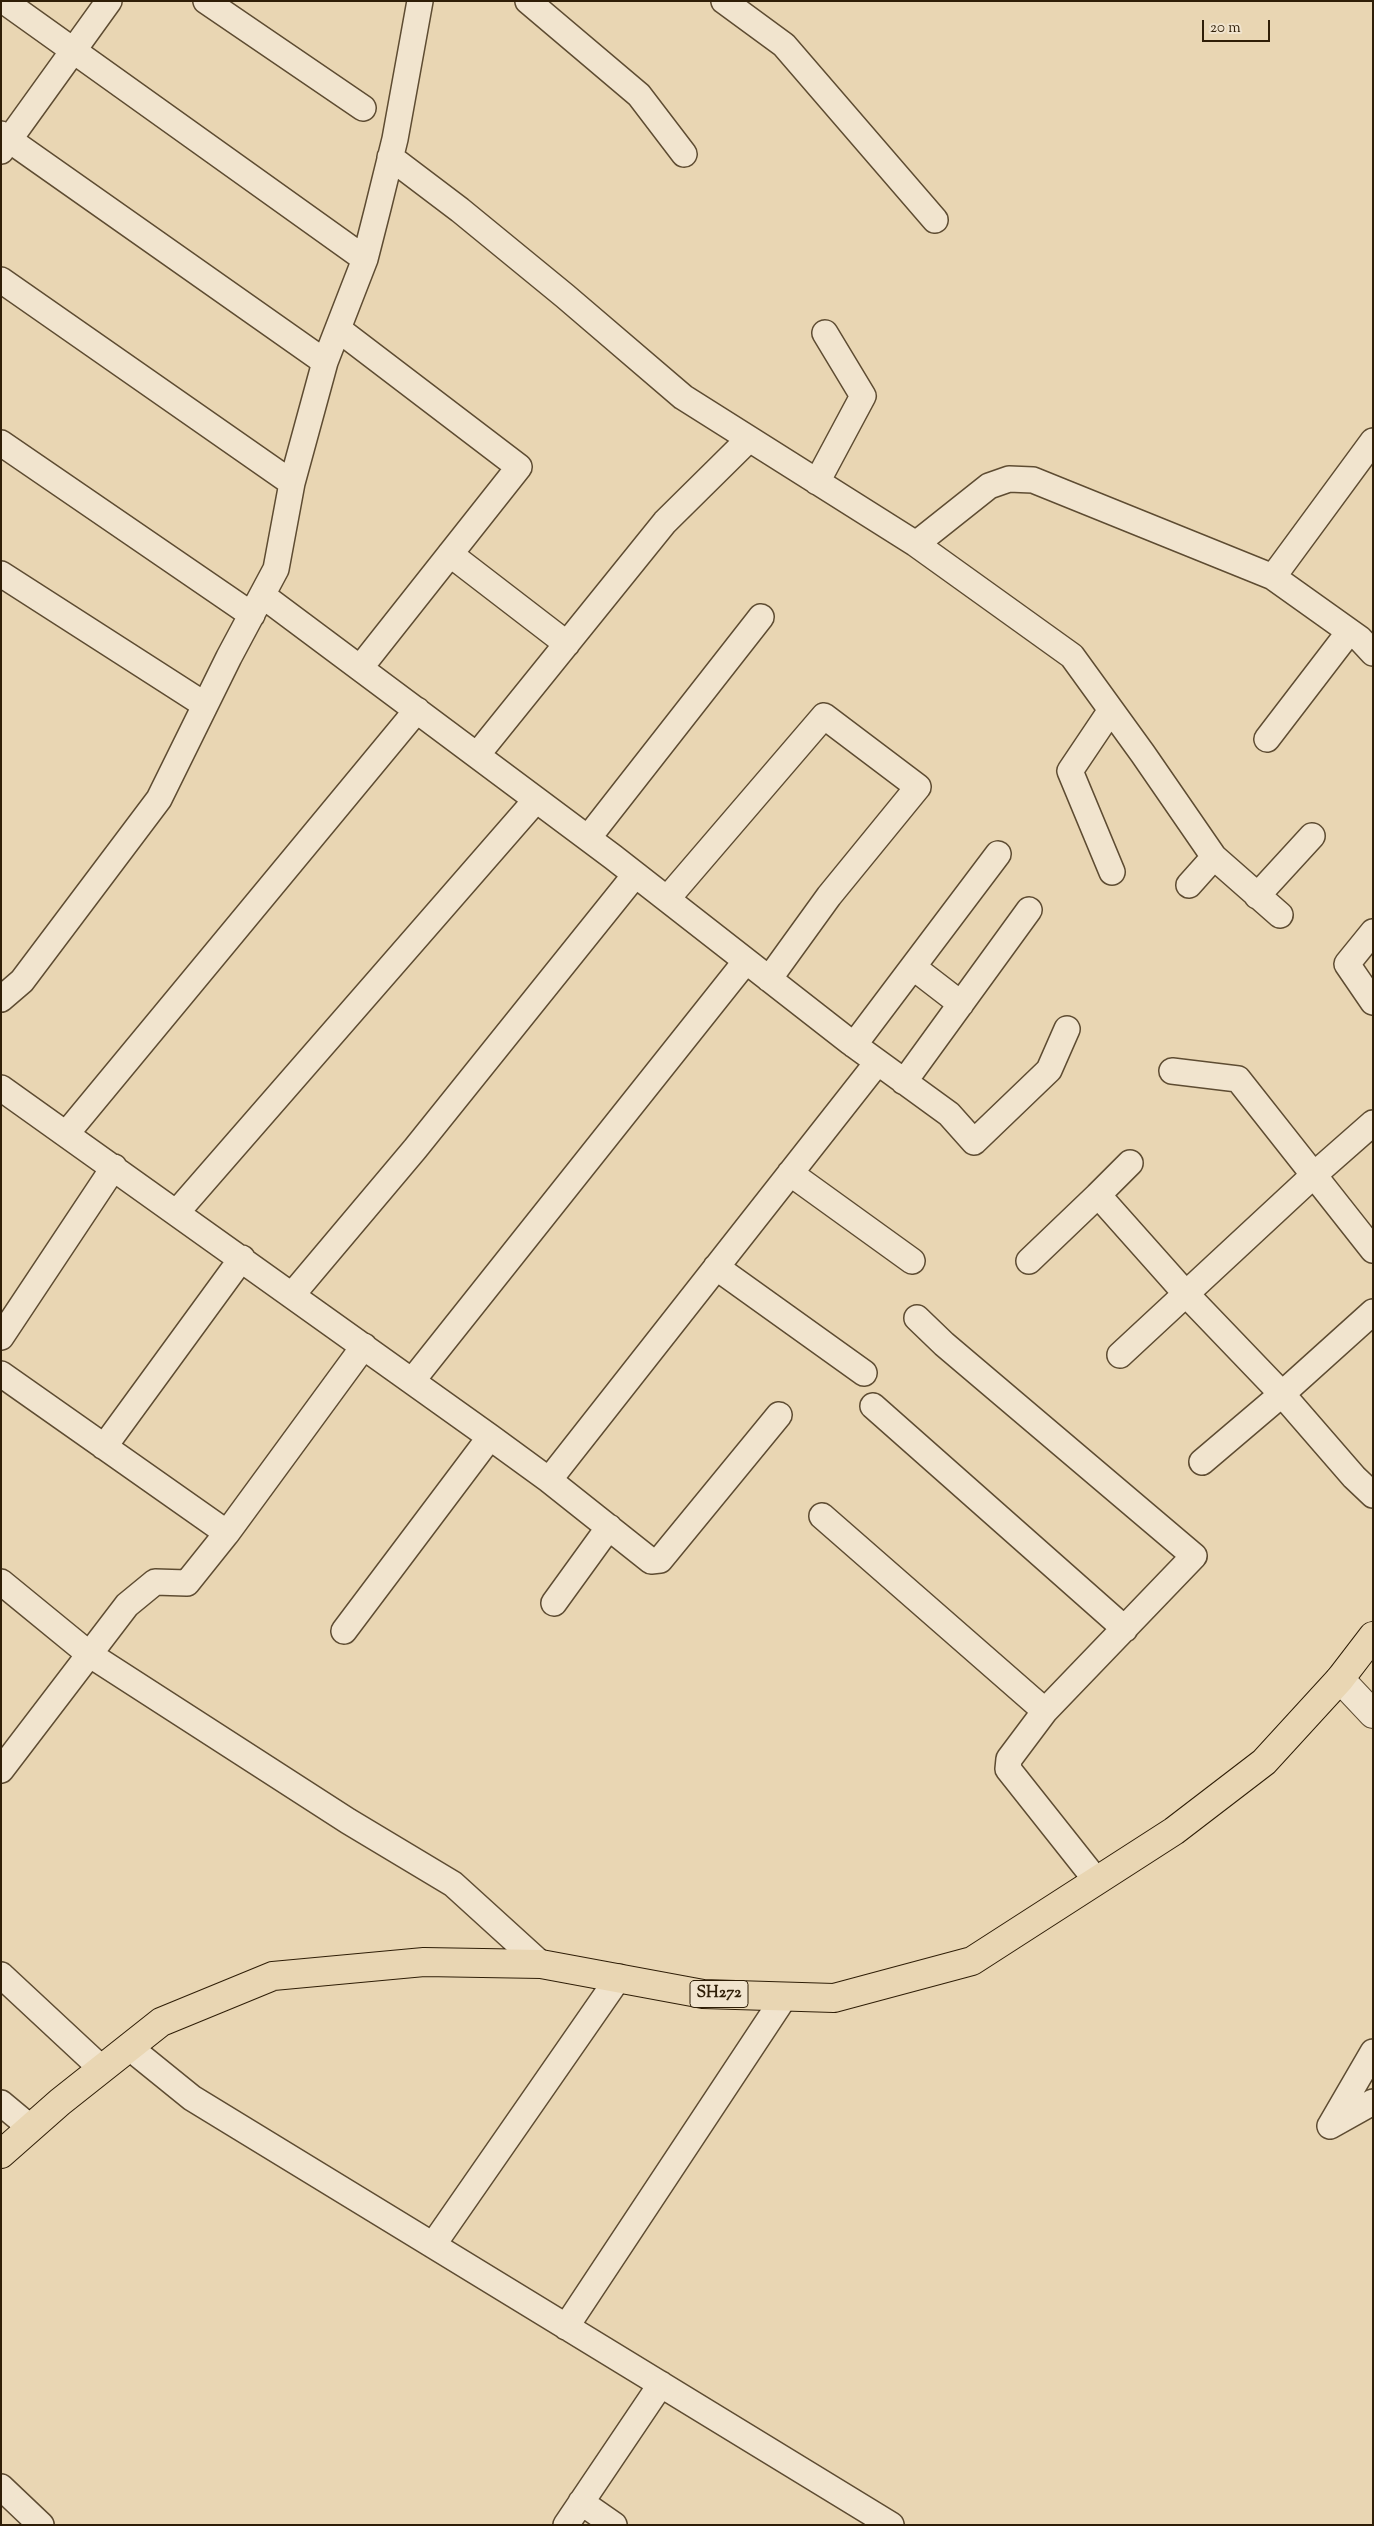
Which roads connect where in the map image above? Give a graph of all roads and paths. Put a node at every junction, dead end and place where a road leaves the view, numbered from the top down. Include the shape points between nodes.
1 (4, 1) edge
2 (109, 1) edge
3 (206, 1) edge
4 (420, 1) edge
5 (528, 1) edge
6 (724, 1) edge
7 (72, 50) junction
8 (363, 108) dead end
9 (4, 142) edge
10 (684, 154) dead end
11 (390, 157) junction
12 (936, 220) dead end
13 (365, 258) junction
14 (1, 280) edge
15 (338, 329) junction
16 (826, 333) dead end
17 (325, 362) junction
18 (749, 438) junction
19 (1373, 441) edge
20 (1, 443) edge
21 (292, 482) junction
22 (817, 482) junction
23 (916, 544) junction
24 (450, 554) junction
25 (1, 574) edge
26 (1273, 578) junction
27 (257, 605) junction
28 (761, 617) dead end
29 (1349, 632) junction
30 (567, 644) junction
31 (1373, 653) edge
32 (360, 668) junction
33 (205, 705) junction
34 (417, 710) junction
35 (1111, 710) junction
36 (1267, 739) dead end
37 (477, 755) junction
38 (536, 800) junction
39 (1312, 836) dead end
40 (588, 838) junction
41 (998, 854) dead end
42 (1214, 857) junction
43 (1112, 872) dead end
44 (636, 874) junction
45 (1189, 885) dead end
46 (1257, 896) junction
47 (667, 899) junction
48 (1030, 910) dead end
49 (1280, 915) dead end
50 (1373, 932) edge
51 (746, 961) junction
52 (913, 967) junction
53 (769, 979) junction
54 (1, 999) edge
55 (1373, 1002) edge
56 (961, 1004) junction
57 (1067, 1029) dead end
58 (854, 1045) junction
59 (877, 1063) junction
60 (1172, 1071) dead end
61 (904, 1082) junction
62 (1, 1088) edge
63 (1373, 1123) edge
64 (67, 1133) junction
65 (1130, 1163) dead end
66 (114, 1167) junction
67 (790, 1174) junction
68 (1314, 1174) junction
69 (1098, 1194) junction
70 (177, 1212) junction
71 (1373, 1250) edge
72 (242, 1258) junction
73 (1029, 1261) dead end
74 (912, 1262) dead end
75 (716, 1267) junction
76 (292, 1295) junction
77 (1186, 1295) junction
78 (1373, 1312) edge
79 (918, 1318) dead end
80 (1, 1337) edge
81 (364, 1346) junction
82 (1120, 1355) dead end
83 (864, 1373) dead end
84 (1, 1374) edge
85 (412, 1381) junction
86 (1282, 1394) junction
87 (873, 1406) dead end
88 (779, 1415) dead end
89 (490, 1437) junction
90 (104, 1447) junction
91 (1202, 1462) dead end
92 (549, 1480) junction
93 (1373, 1495) edge
94 (822, 1516) dead end
95 (609, 1528) junction
96 (227, 1533) junction
97 (1, 1582) edge
98 (554, 1602) dead end
99 (1125, 1629) junction
100 (344, 1631) dead end
101 (1373, 1636) edge
102 (88, 1654) junction
103 (1340, 1679) junction
104 (1045, 1711) junction
105 (1373, 1714) edge
106 (1, 1770) edge
107 (1096, 1880) junction
108 (541, 1964) junction
109 (1, 1975) edge
110 (618, 1977) junction
111 (785, 1996) junction
112 (129, 2047) junction
113 (1373, 2052) edge
114 (102, 2069) junction
115 (1373, 2102) edge
116 (1, 2103) edge
117 (31, 2128) junction
118 (1, 2154) edge
119 (433, 2245) junction
120 (566, 2327) junction
121 (661, 2384) junction
122 (1, 2487) edge
123 (581, 2502) junction
124 (41, 2525) edge
125 (566, 2525) edge
126 (614, 2525) edge
127 (891, 2525) edge

1 - 7 street
2 - 7 street
3 - 8 street
4 - 11 street
5 - 10 street via 639,95
6 - 12 street via 784,45
7 - 9 street
7 - 13 street
9 - 17 street
11 - 13 street
11 - 18 street via 565,296 683,397
13 - 15 street
14 - 21 street
15 - 17 street
15 - 24 street via 519,467
16 - 22 street via 863,396
17 - 21 street
18 - 22 street
18 - 30 street via 665,522
19 - 26 street
20 - 27 street
21 - 27 street via 276,569
22 - 23 street
23 - 26 street via 990,486 1009,479 1033,480
23 - 35 street via 1072,656
24 - 30 street
24 - 32 street
25 - 33 street
26 - 29 street
27 - 32 street
27 - 33 street
28 - 40 street
29 - 31 street
29 - 36 street
30 - 37 street
32 - 34 street
33 - 54 street via 159,800 22,981
34 - 37 street
34 - 64 street
35 - 42 street
35 - 43 street via 1070,771
37 - 38 street
38 - 40 street
38 - 70 street
39 - 46 street
40 - 44 street
41 - 52 street
42 - 45 street
42 - 46 street
44 - 47 street
44 - 76 street via 415,1149
46 - 49 street
47 - 51 street
47 - 53 street via 824,716 918,787 829,896
48 - 56 street
50 - 55 street via 1346,964
51 - 53 street
51 - 85 street
52 - 56 street
52 - 58 street
53 - 58 street
56 - 61 street
57 - 61 street via 1049,1070 974,1142 949,1114
58 - 59 street
59 - 61 street
59 - 67 street
60 - 68 street via 1238,1079
62 - 64 street
63 - 68 street
64 - 66 street
65 - 69 street
66 - 70 street
66 - 80 street
67 - 74 street
67 - 75 street
68 - 71 street
68 - 77 street
69 - 73 street
69 - 77 street
70 - 72 street
72 - 76 street
72 - 90 street
75 - 83 street
75 - 92 street
76 - 81 street
77 - 82 street
77 - 86 street
78 - 86 street
79 - 99 street via 944,1344 1194,1556
81 - 85 street
81 - 96 street
84 - 90 street
85 - 89 street
86 - 91 street
86 - 93 street
87 - 99 street
88 - 95 street via 660,1560 651,1561
89 - 92 street
89 - 100 street
90 - 96 street
92 - 95 street
94 - 104 street
95 - 98 street
96 - 102 street via 187,1583 155,1582 127,1605
97 - 102 street
99 - 104 street
101 - 103 main road, SH272
102 - 106 street
102 - 108 street via 452,1884
103 - 105 street
103 - 107 main road, SH272 via 1264,1762 1174,1831
104 - 107 street via 1009,1759 1008,1769
107 - 111 main road, SH272 via 972,1961 834,1998
108 - 110 main road, SH272
108 - 112 main road, SH272 via 424,1962 273,1976 161,2022
109 - 114 street
110 - 111 main road, SH272 via 703,1994
110 - 119 street
111 - 120 street
112 - 114 main road, SH272
112 - 119 street via 192,2098
113 - 115 street via 1330,2126
114 - 117 main road, SH272
116 - 117 street
117 - 118 main road, SH272
119 - 120 street
120 - 121 street
121 - 123 street
121 - 127 street
122 - 124 street
123 - 125 street
123 - 126 street

